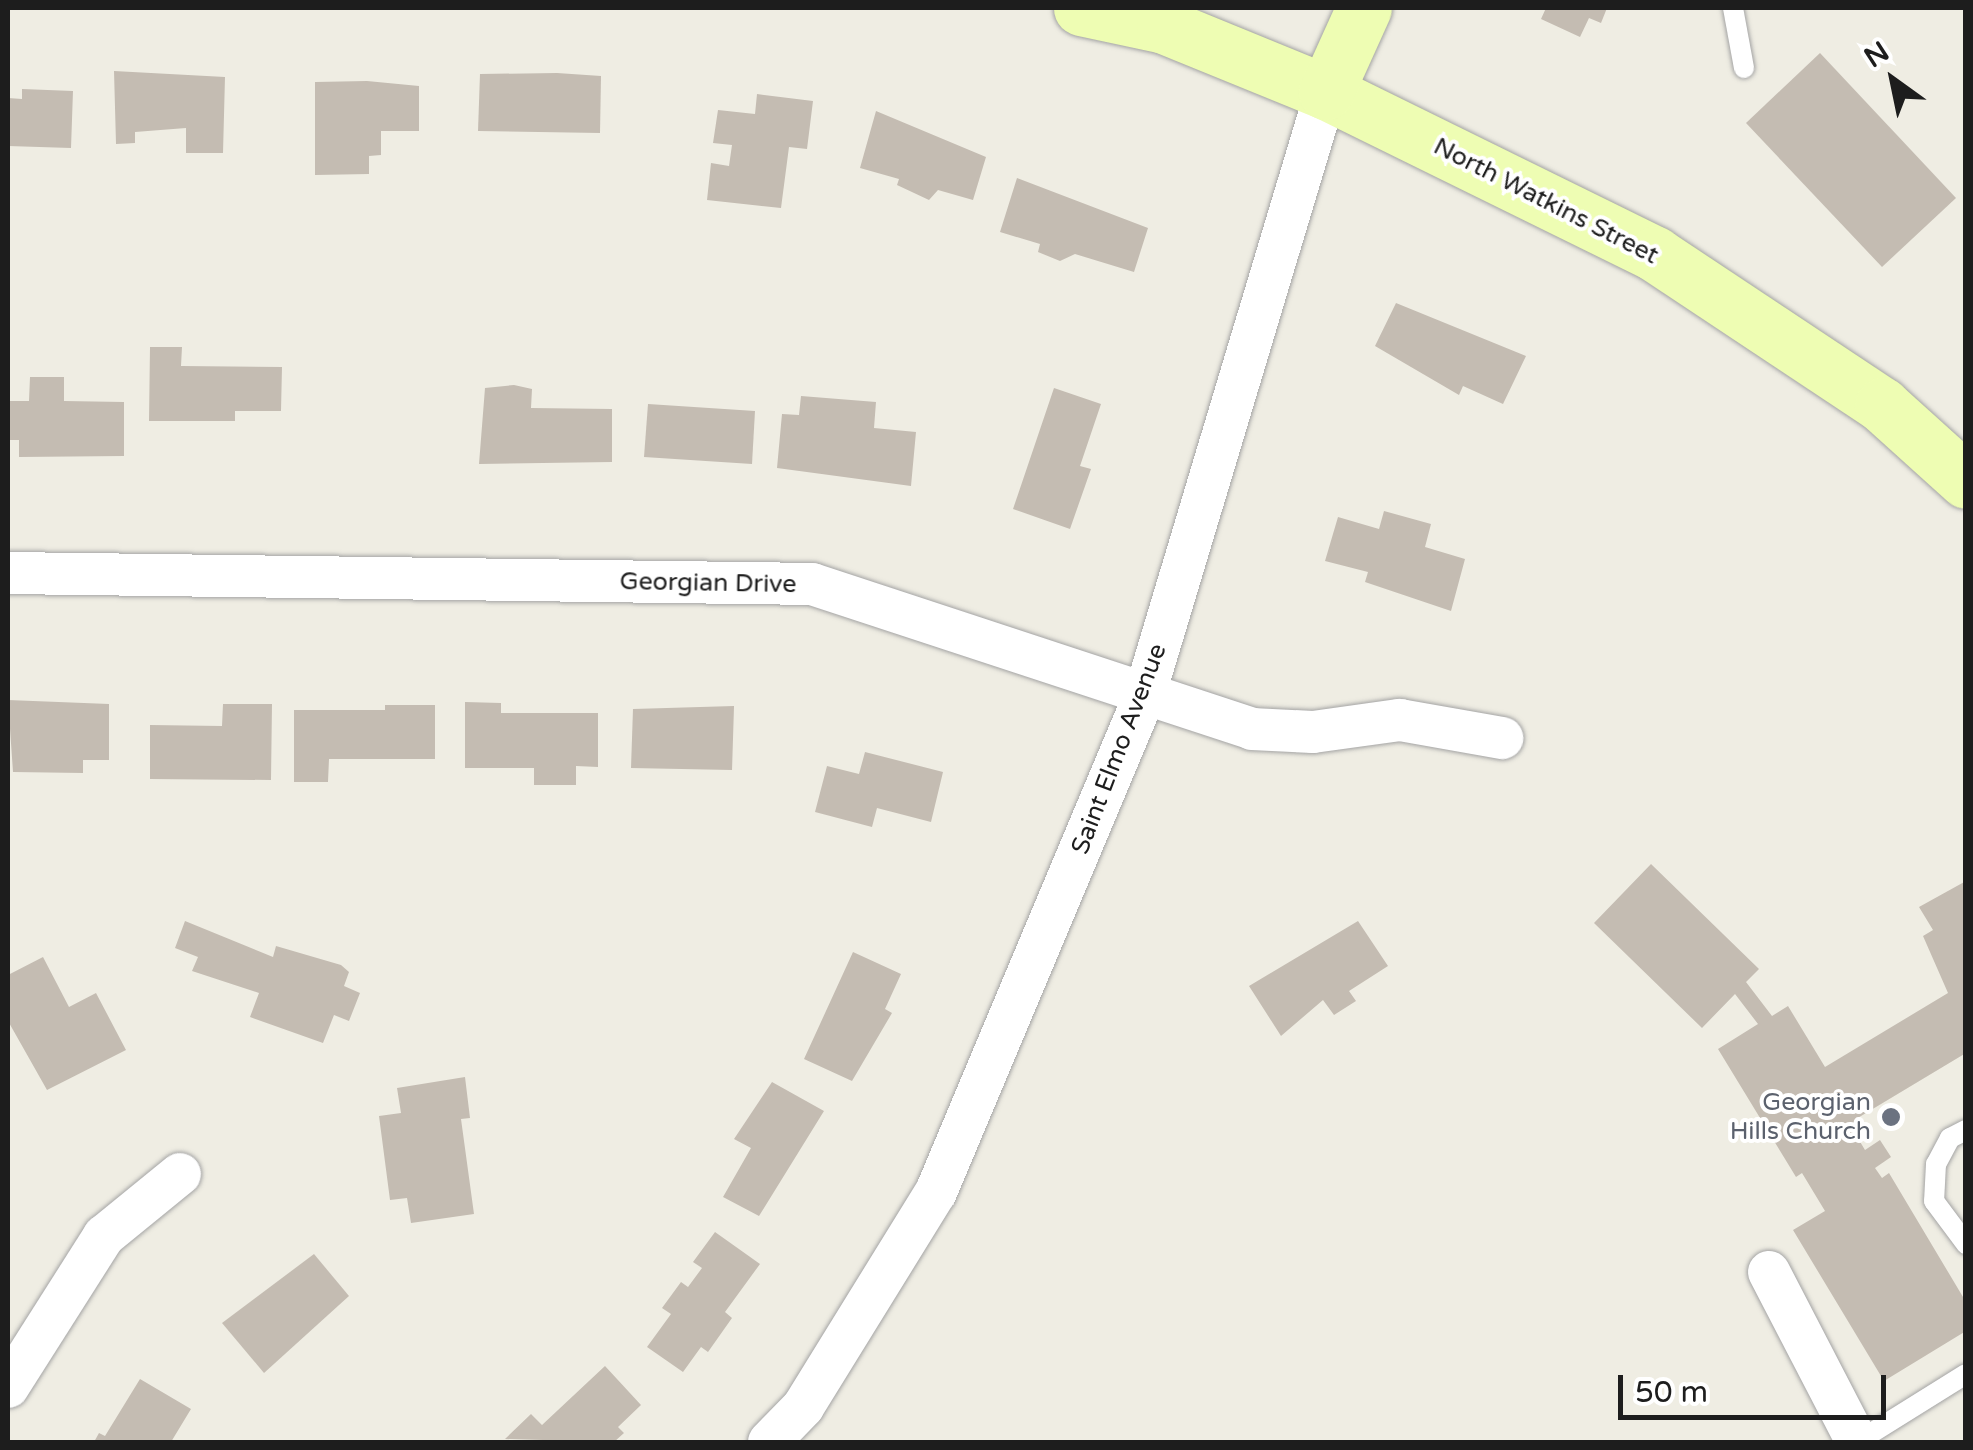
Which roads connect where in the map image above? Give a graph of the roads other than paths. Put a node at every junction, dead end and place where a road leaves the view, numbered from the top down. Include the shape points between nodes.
1 (1081, 8) edge
2 (1364, 8) edge
3 (1732, 8) edge
4 (1744, 68) dead end
5 (1326, 92) junction
6 (1966, 480) edge
7 (8, 574) edge
8 (1144, 697) junction
9 (1502, 738) dead end
10 (1966, 1130) edge
11 (180, 1174) dead end
12 (1966, 1244) edge
13 (1769, 1272) dead end
14 (1966, 1374) edge
15 (8, 1387) edge
16 (769, 1442) edge
17 (1857, 1442) edge

1 - 5 main road, North Watkins Street via 1164,26
2 - 5 main road, Saint Elmo Avenue
3 - 4 lane
5 - 6 main road, North Watkins Street via 1655,254 1882,405
5 - 8 street, Saint Elmo Avenue
7 - 8 street, Georgian Drive via 812,584
8 - 9 street, Georgian Drive via 1281,733 1400,720
8 - 16 street, Saint Elmo Avenue via 936,1192 804,1407
10 - 12 lane via 1950,1138 1936,1164 1934,1201
11 - 15 street via 104,1236
13 - 17 street
14 - 17 lane

